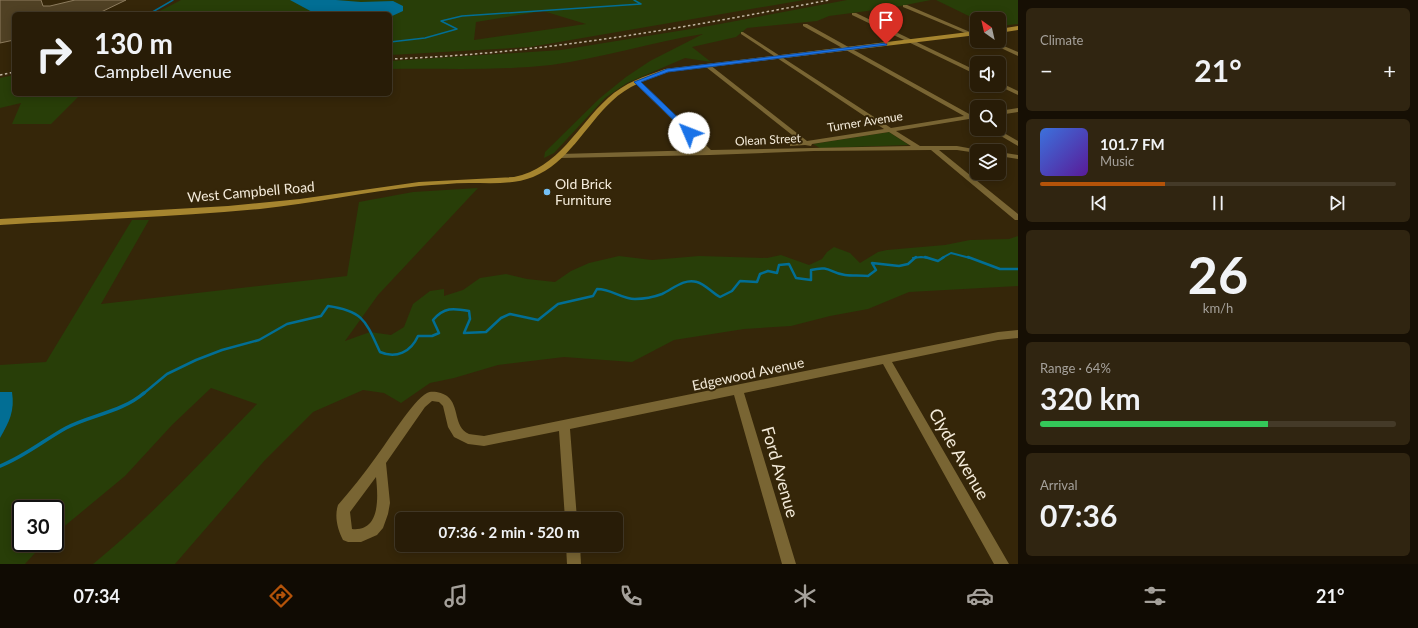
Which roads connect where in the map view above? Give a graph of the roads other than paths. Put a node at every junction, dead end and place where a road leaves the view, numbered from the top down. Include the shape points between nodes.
1 (905, 6) dead end
2 (854, 14) dead end
3 (805, 25) dead end
4 (1018, 28) edge
5 (1006, 30) edge
6 (743, 33) dead end
7 (970, 33) edge
8 (970, 35) edge
9 (911, 41) junction
10 (1004, 48) edge
11 (847, 49) junction
12 (1018, 54) edge
13 (778, 57) junction
14 (708, 66) junction
15 (970, 70) edge
16 (637, 82) junction
17 (1006, 87) edge
18 (1018, 93) edge
19 (1018, 110) edge
20 (1006, 112) edge
21 (970, 115) edge
22 (970, 119) edge
23 (890, 129) junction
24 (1004, 136) edge
25 (806, 142) junction
26 (1018, 144) edge
27 (918, 148) junction
28 (932, 148) junction
29 (814, 149) junction
30 (970, 150) edge
31 (757, 152) junction
32 (710, 153) junction
33 (1006, 155) edge
34 (560, 156) junction
35 (1018, 157) edge
36 (1018, 218) edge
37 (0, 222) edge
38 (1018, 334) edge
39 (886, 360) junction
40 (738, 390) junction
41 (564, 426) junction
42 (380, 462) junction
43 (570, 512) edge
44 (573, 552) edge
45 (574, 564) edge
46 (789, 564) edge
47 (1002, 564) edge

1 - 7 street
2 - 9 street
3 - 11 street
4 - 5 street
6 - 13 street
8 - 9 street, West Campbell Road
9 - 11 street, West Campbell Road
9 - 15 street
10 - 12 street
11 - 13 street, West Campbell Road
11 - 21 street
13 - 14 street, West Campbell Road
13 - 23 street
14 - 16 street, West Campbell Road via 667,70
14 - 25 street
16 - 32 street
16 - 34 street, West Campbell Road via 610,98
17 - 18 street
19 - 20 street
22 - 23 street, Turner Avenue
23 - 25 street, Turner Avenue
23 - 27 street
24 - 26 street
25 - 29 street
25 - 31 street, Turner Avenue
27 - 28 street, Olean Street
27 - 29 street, Olean Street
28 - 30 street, Olean Street
28 - 36 street
29 - 31 street, Olean Street
31 - 32 street, Olean Street
32 - 34 street, Olean Street
33 - 35 street
34 - 37 street, West Campbell Road via 547,168 534,175 504,182 418,185 258,206
38 - 39 street, Edgewood Avenue
39 - 40 street, Edgewood Avenue
39 - 47 street, Clyde Avenue
40 - 41 street, Edgewood Avenue
40 - 46 street, Ford Avenue
41 - 42 street, Edgewood Avenue via 484,441 471,441 454,431 446,400 440,396 430,396 421,404
41 - 43 street
42 - 42 street via 343,510 344,528 348,535 363,536 375,528 382,511 384,491
44 - 45 street

